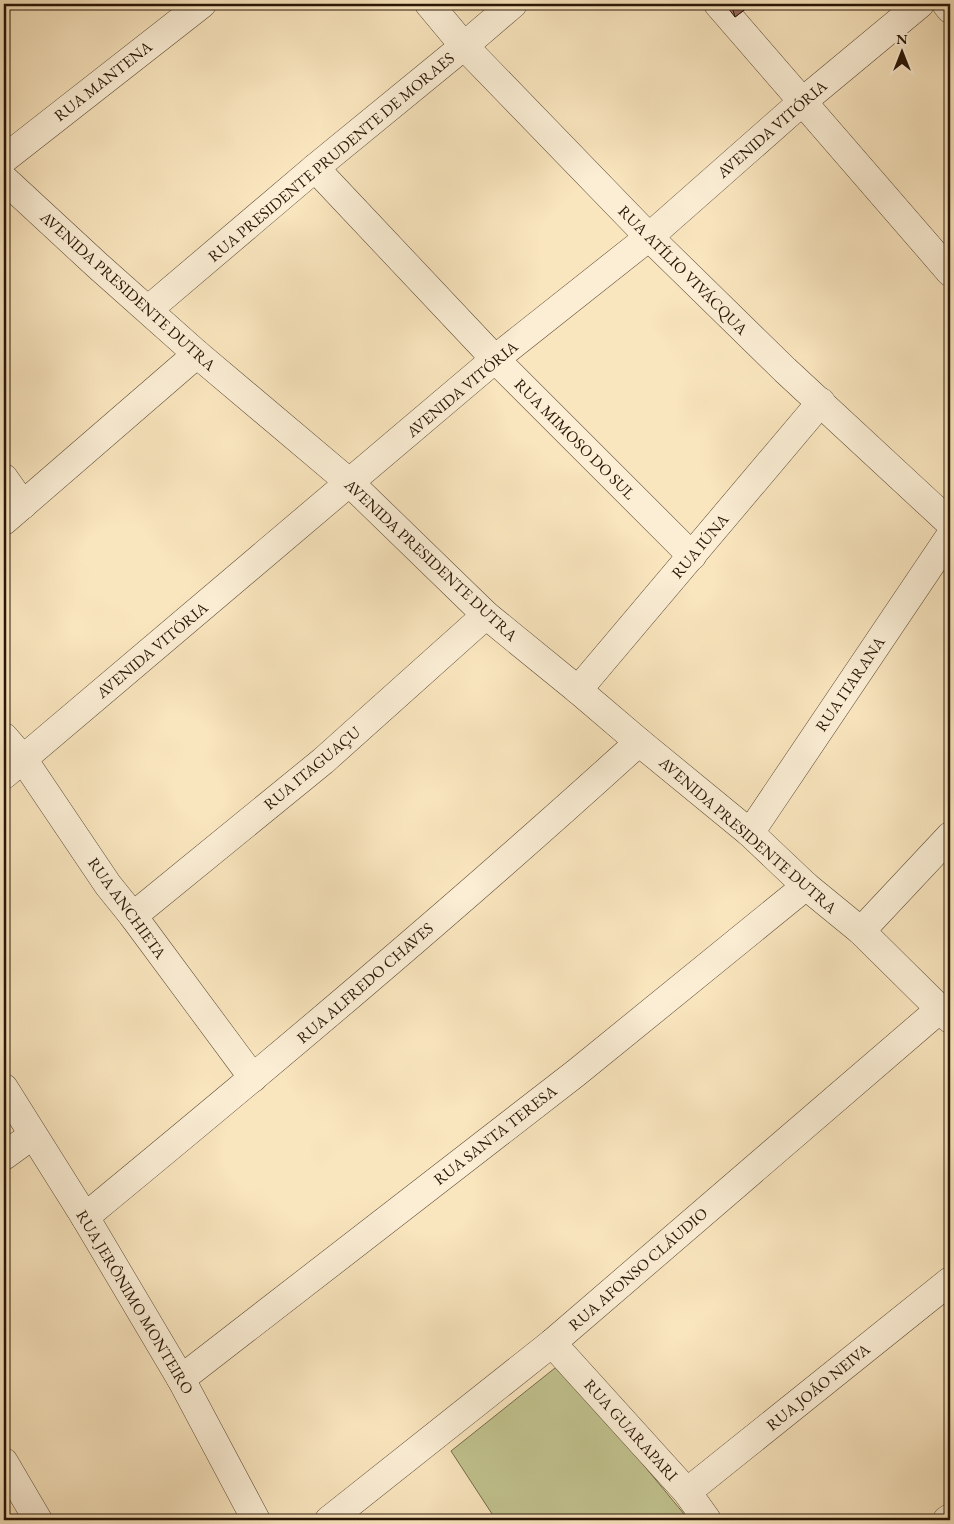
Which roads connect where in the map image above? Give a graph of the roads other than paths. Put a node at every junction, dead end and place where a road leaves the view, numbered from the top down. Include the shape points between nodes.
1 (202, 4) edge
2 (429, 4) edge
3 (512, 4) edge
4 (718, 4) edge
5 (920, 4) edge
6 (946, 4) edge
7 (950, 9) edge
8 (464, 46) junction
9 (802, 102) junction
10 (4, 159) edge
11 (315, 168) junction
12 (4, 179) edge
13 (648, 237) junction
14 (950, 272) edge
15 (149, 310) junction
16 (197, 354) junction
17 (496, 360) junction
18 (822, 402) junction
19 (4, 478) edge
20 (350, 483) junction
21 (13, 513) edge
22 (950, 523) edge
23 (950, 536) edge
24 (692, 556) junction
25 (486, 615) junction
26 (578, 690) junction
27 (4, 737) edge
28 (639, 742) junction
29 (13, 767) edge
30 (750, 833) junction
31 (950, 836) edge
32 (806, 886) junction
33 (133, 916) junction
34 (861, 931) junction
35 (945, 1014) edge
36 (253, 1078) junction
37 (4, 1088) edge
38 (34, 1135) junction
39 (4, 1156) edge
40 (85, 1217) junction
41 (950, 1281) edge
42 (552, 1343) junction
43 (181, 1379) junction
44 (4, 1462) edge
45 (687, 1492) junction
46 (950, 1518) edge
47 (37, 1520) edge
48 (256, 1520) edge
49 (329, 1520) edge
50 (708, 1520) edge
51 (947, 1520) edge

1 - 10 street, RUA MANTENA
2 - 8 street, RUA ATÍLIO VIVÁCQUA
3 - 8 street, RUA PRESIDENTE PRUDENTE DE MORAES
4 - 9 street
5 - 9 street, AVENIDA VITÓRIA
6 - 7 street
8 - 11 street, RUA PRESIDENTE PRUDENTE DE MORAES
8 - 13 street, RUA ATÍLIO VIVÁCQUA
9 - 13 street, AVENIDA VITÓRIA
9 - 14 street
11 - 15 street, RUA PRESIDENTE PRUDENTE DE MORAES
11 - 17 street, RUA MIMOSO DO SUL
12 - 15 street, AVENIDA PRESIDENTE DUTRA
13 - 17 street, AVENIDA VITÓRIA
13 - 18 street, RUA ATÍLIO VIVÁCQUA
15 - 16 street, AVENIDA PRESIDENTE DUTRA
16 - 20 street, AVENIDA PRESIDENTE DUTRA
16 - 21 street
17 - 20 street, AVENIDA VITÓRIA
17 - 24 street, RUA MIMOSO DO SUL
18 - 22 street, RUA ATÍLIO VIVÁCQUA
18 - 24 street, RUA IÚNA
19 - 21 street
20 - 25 street, AVENIDA PRESIDENTE DUTRA
20 - 29 street, AVENIDA VITÓRIA
23 - 30 street, RUA ITARANA
24 - 26 street, RUA IÚNA
25 - 26 street, AVENIDA PRESIDENTE DUTRA
25 - 33 street, RUA ITAGUAÇU via 322,761
26 - 28 street, AVENIDA PRESIDENTE DUTRA
27 - 29 street, RUA ANCHIETA
28 - 30 street, AVENIDA PRESIDENTE DUTRA
28 - 36 street, RUA ALFREDO CHAVES via 550,823
29 - 33 street, RUA ANCHIETA
30 - 32 street, AVENIDA PRESIDENTE DUTRA
31 - 34 street
32 - 34 street, AVENIDA PRESIDENTE DUTRA
32 - 43 street, RUA SANTA TERESA via 576,1073
33 - 36 street, RUA ANCHIETA
34 - 35 street, AVENIDA PRESIDENTE DUTRA
35 - 42 street, RUA AFONSO CLÁUDIO
36 - 40 street, RUA ALFREDO CHAVES
37 - 38 street, RUA JERÔNIMO MONTEIRO
38 - 39 street
38 - 40 street, RUA JERÔNIMO MONTEIRO
40 - 43 street, RUA JERÔNIMO MONTEIRO
41 - 45 street, RUA JOÃO NEIVA
42 - 45 street, RUA GUARAPARI
42 - 49 street, RUA AFONSO CLÁUDIO
43 - 48 street, RUA JERÔNIMO MONTEIRO
44 - 47 street
45 - 50 street, RUA GUARAPARI
46 - 51 street

